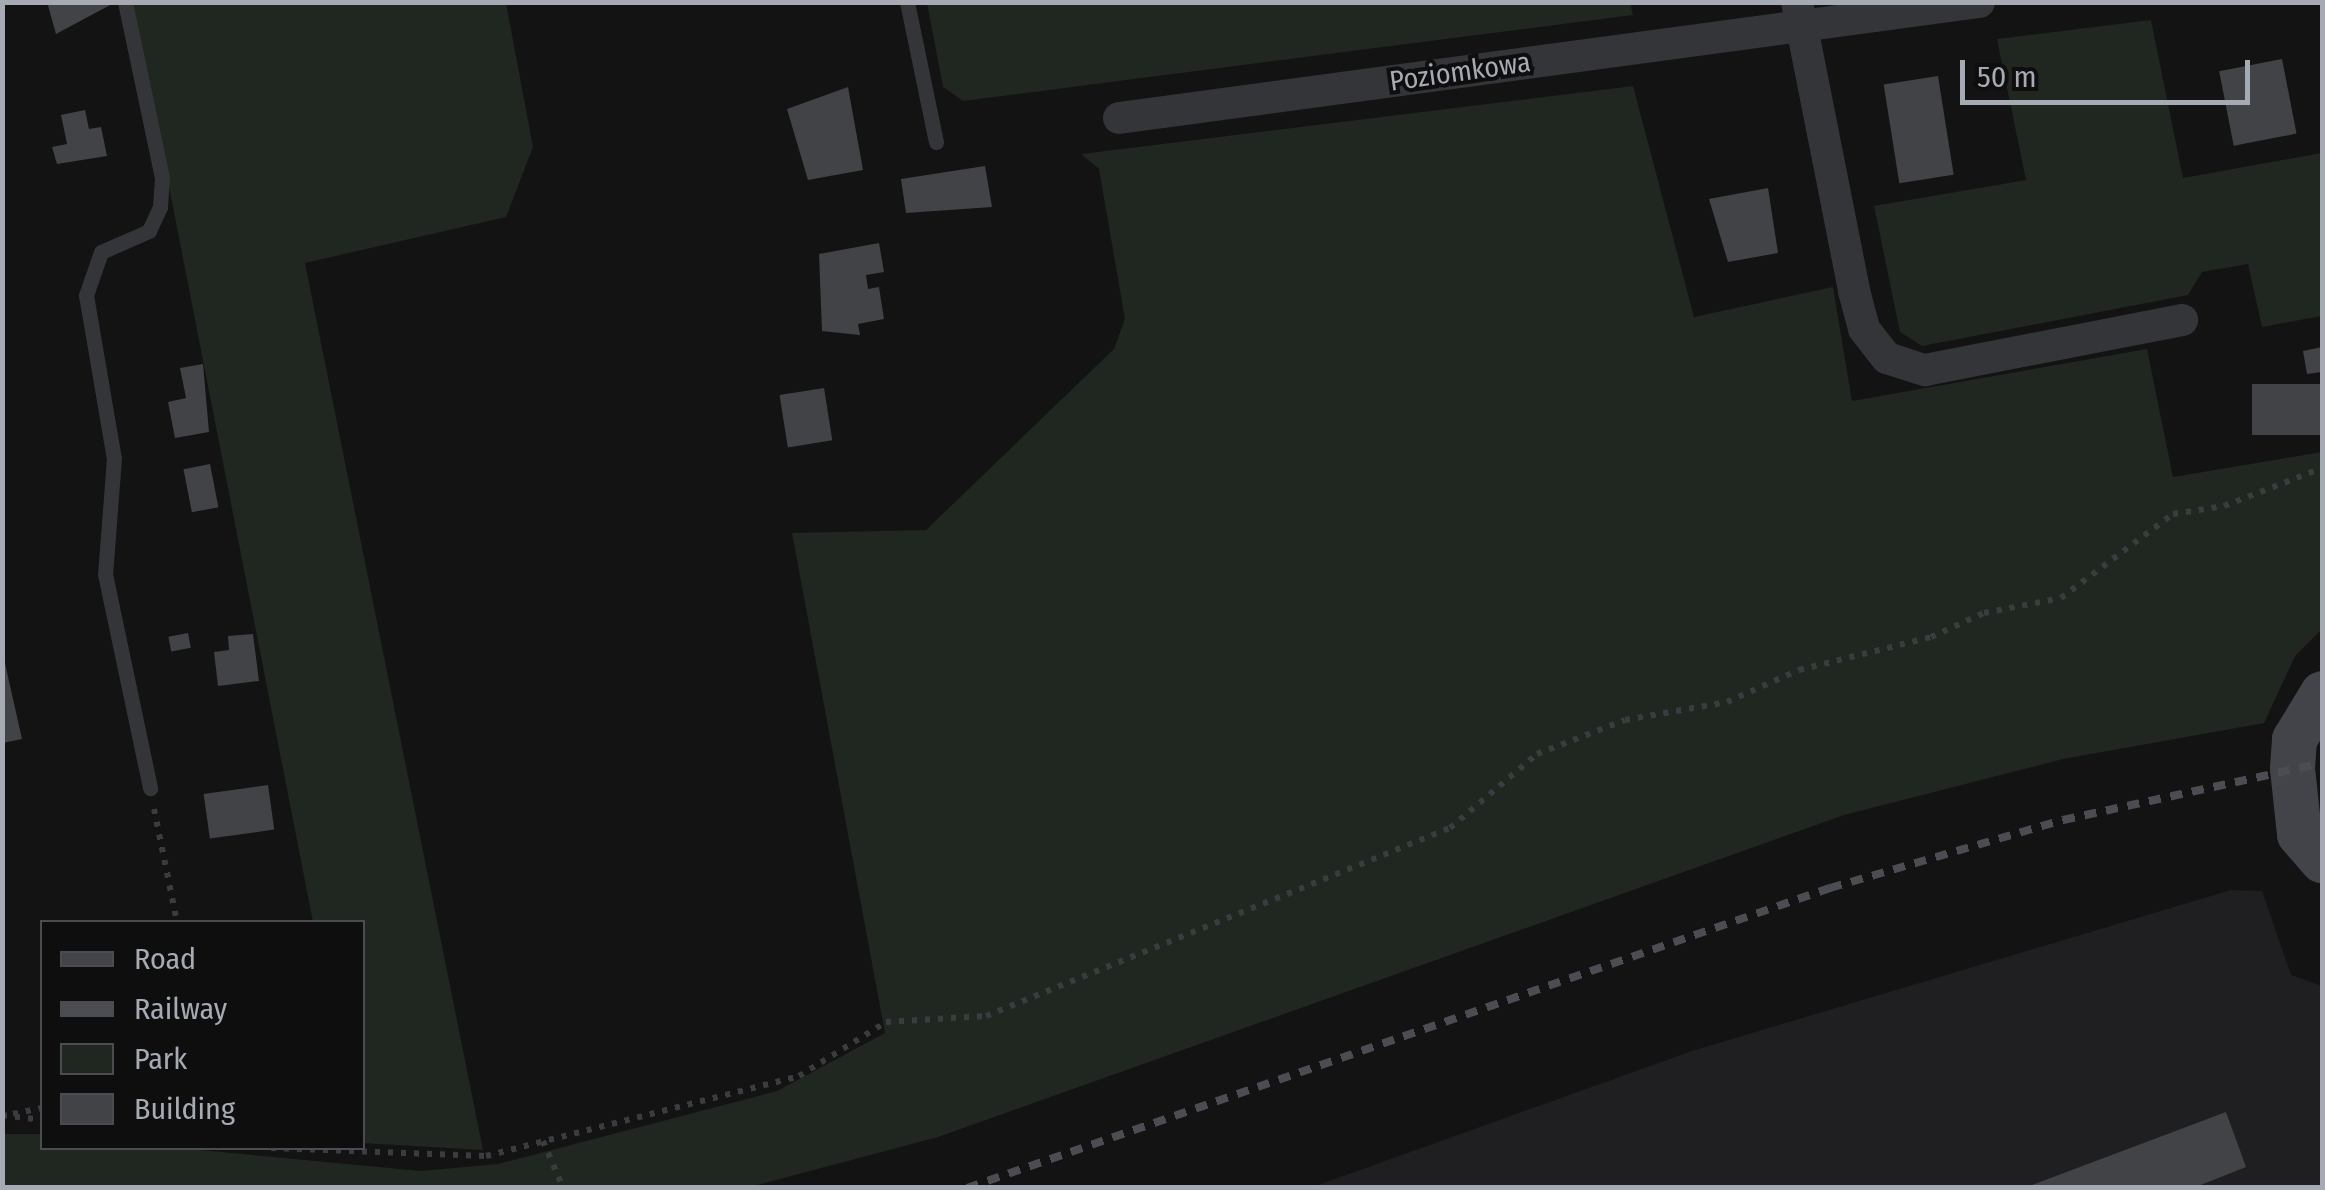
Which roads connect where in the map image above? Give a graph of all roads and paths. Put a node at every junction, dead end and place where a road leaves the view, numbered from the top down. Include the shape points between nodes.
1 (125, 2) edge
2 (907, 2) edge
3 (1979, 2) edge
4 (1799, 14) edge
5 (1119, 118) dead end
6 (936, 142) dead end
7 (2182, 320) dead end
8 (2322, 468) edge
9 (2322, 693) edge
10 (150, 788) joint
11 (2322, 860) edge
12 (177, 920) edge
13 (40, 1108) edge
14 (4, 1115) edge
15 (40, 1120) edge
16 (543, 1141) junction
17 (302, 1150) edge
18 (564, 1188) edge

1 - 10 lane via 162,178 160,208 149,231 100,252 86,295 114,458 105,574
2 - 6 lane
3 - 4 street, Poziomkowa
4 - 5 street, Poziomkowa
4 - 7 street via 1854,290 1864,329 1887,358 1925,370
8 - 16 path via 2224,506 2172,514 2061,598 1984,612 1931,638 1799,670 1727,702 1626,720 1536,754 1450,828 1002,1010 886,1022 799,1076
9 - 11 street via 2294,739 2292,768 2299,834
10 - 12 path
13 - 14 path
14 - 15 path
16 - 17 path via 444,1159
16 - 18 path

